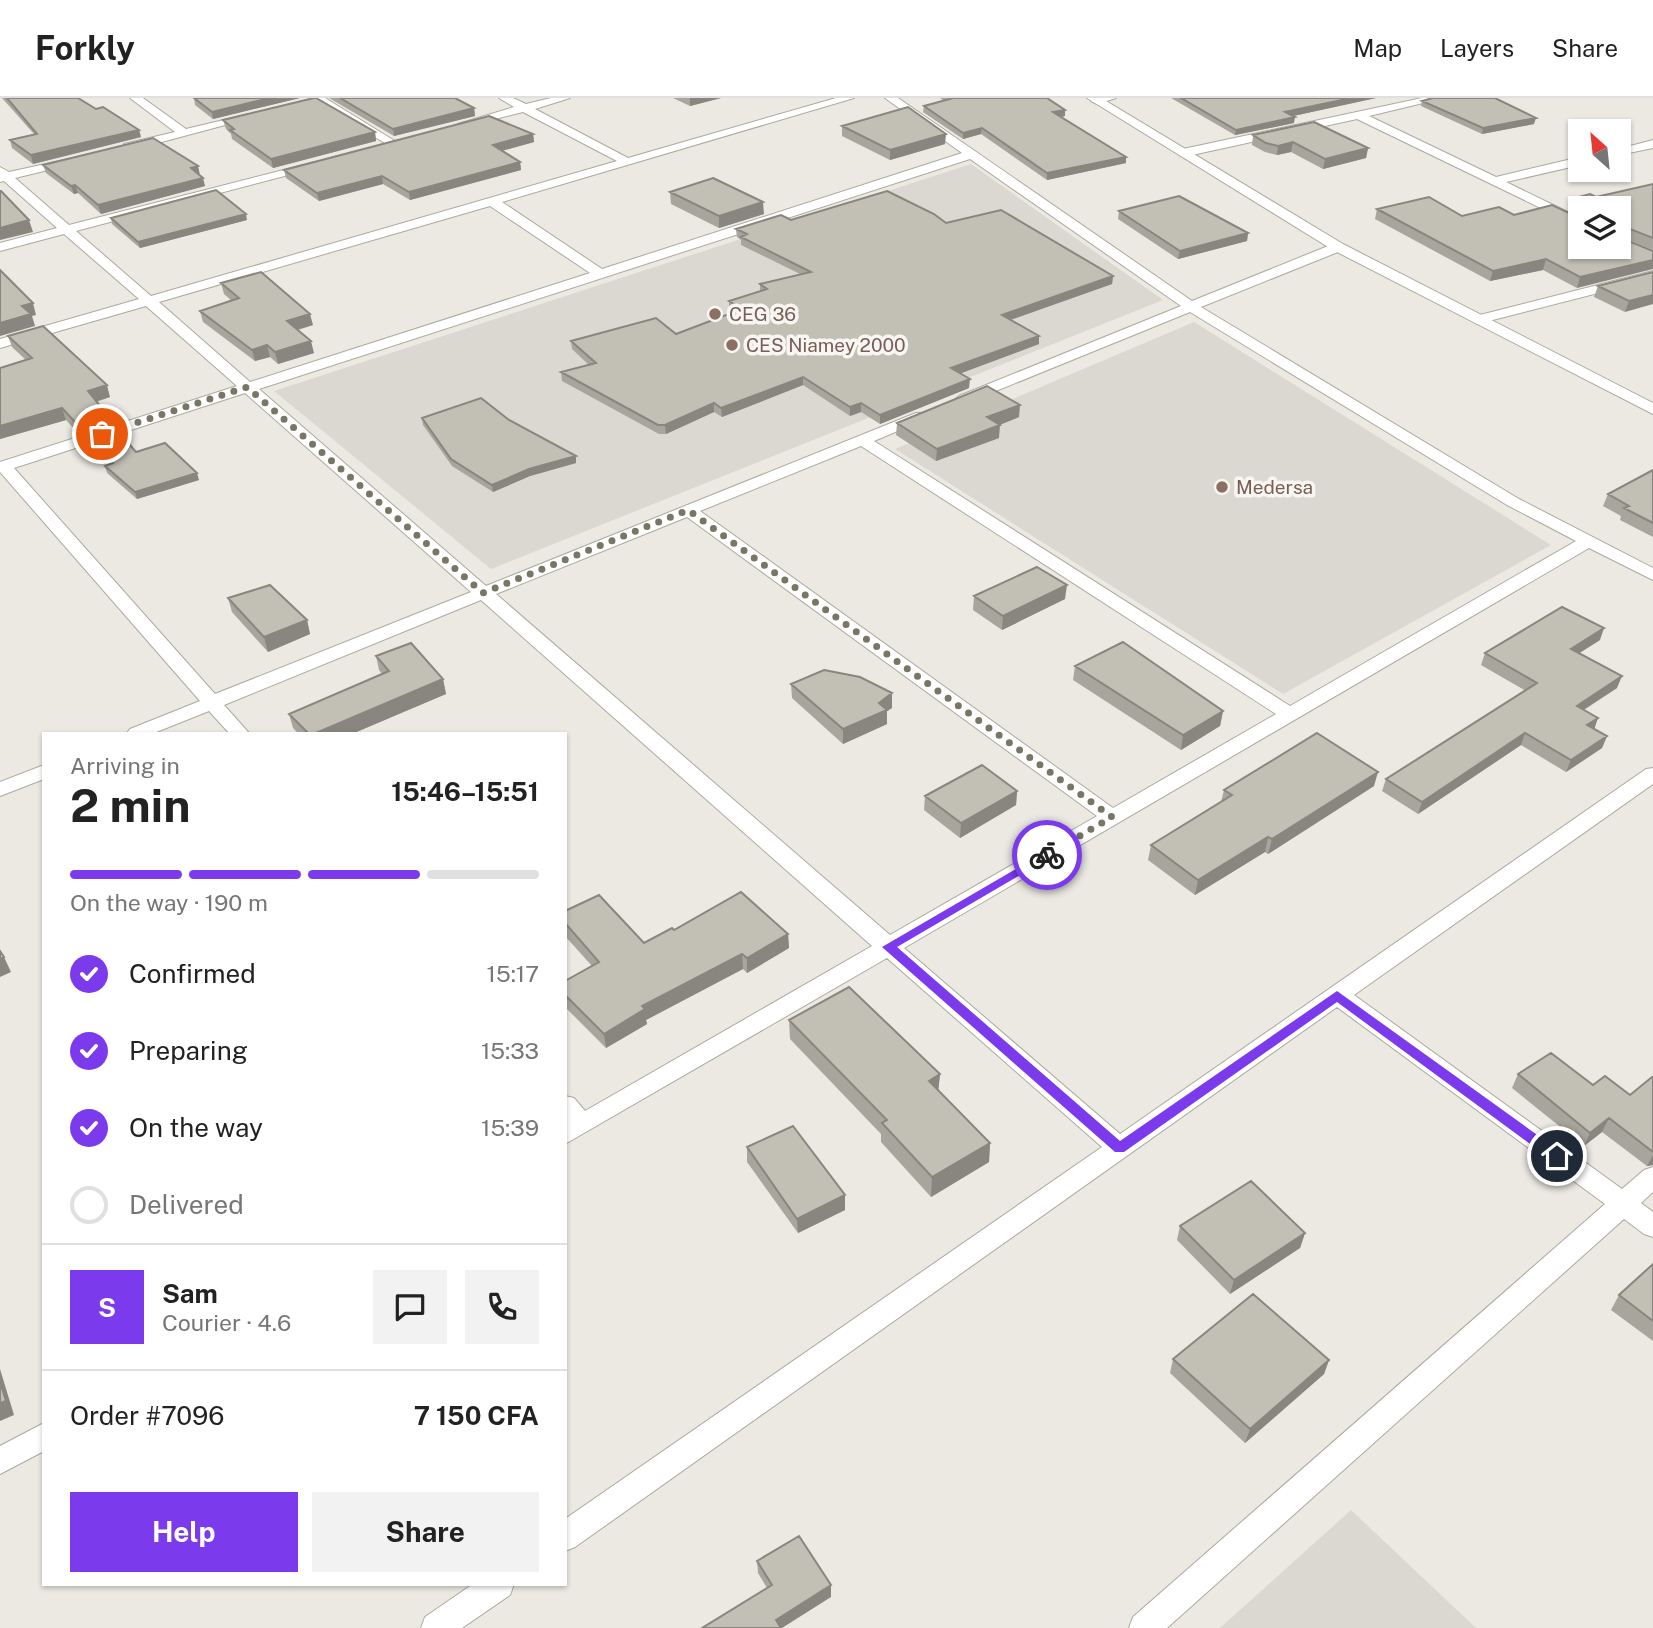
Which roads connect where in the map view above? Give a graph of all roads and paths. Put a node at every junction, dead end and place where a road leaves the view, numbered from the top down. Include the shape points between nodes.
1 (136, 98) edge
2 (505, 98) edge
3 (564, 98) edge
4 (848, 98) edge
5 (891, 98) edge
6 (1438, 98) edge
7 (1100, 99) edge
8 (314, 100) edge
9 (524, 108) junction
10 (265, 113) edge
11 (1358, 115) junction
12 (445, 130) edge
13 (184, 133) junction
14 (405, 140) edge
15 (1653, 144) edge
16 (121, 148) edge
17 (1631, 149) edge
18 (1182, 153) junction
19 (972, 155) junction
20 (82, 158) edge
21 (327, 161) edge
22 (627, 162) junction
23 (1568, 164) edge
24 (2, 175) edge
25 (1496, 181) junction
26 (491, 201) junction
27 (1568, 217) edge
28 (66, 229) junction
29 (0, 247) edge
30 (1338, 247) junction
31 (601, 274) junction
32 (1653, 275) edge
33 (148, 301) junction
34 (1191, 307) junction
35 (1477, 320) junction
36 (0, 344) edge
37 (247, 387) junction
38 (1653, 409) edge
39 (862, 440) junction
40 (2, 466) edge
41 (688, 510) junction
42 (1587, 542) junction
43 (1653, 575) edge
44 (483, 593) junction
45 (212, 703) junction
46 (1290, 714) junction
47 (140, 732) edge
48 (238, 732) edge
49 (42, 772) edge
50 (1653, 774) edge
51 (0, 789) edge
52 (1112, 817) junction
53 (888, 947) junction
54 (1337, 995) junction
55 (567, 1110) edge
56 (574, 1129) edge
57 (1119, 1148) junction
58 (1653, 1177) edge
59 (1622, 1204) junction
60 (1653, 1227) edge
61 (42, 1437) edge
62 (0, 1461) edge
63 (567, 1536) edge
64 (496, 1586) edge
65 (436, 1628) edge
66 (1144, 1628) edge

1 - 13 street
2 - 9 street
3 - 9 street
4 - 22 street
5 - 19 street
6 - 11 street
7 - 18 street
8 - 14 street via 385,145
9 - 12 street
9 - 22 street
10 - 13 street
11 - 18 street
11 - 25 street
13 - 16 street
15 - 17 street
18 - 30 street
19 - 31 street
19 - 34 street
20 - 24 street
21 - 28 street
22 - 26 street
23 - 25 street
24 - 28 street
25 - 27 street
26 - 31 street
26 - 33 street
28 - 29 street
28 - 33 street
30 - 34 street
30 - 35 street
31 - 37 street
32 - 35 street
33 - 36 street
33 - 37 street
34 - 39 street
34 - 42 street
35 - 38 street
37 - 40 street
37 - 44 street
39 - 41 street
39 - 46 street
40 - 45 street
41 - 44 street
41 - 52 street
42 - 43 street
42 - 46 street
44 - 45 street
44 - 53 street
45 - 47 street
45 - 48 street
46 - 52 street
49 - 51 street
50 - 54 street
52 - 53 street
53 - 56 street
53 - 57 street
54 - 57 street
54 - 59 street
55 - 56 street
57 - 63 street
58 - 59 street
59 - 60 street
59 - 66 street
61 - 62 street
64 - 65 street

